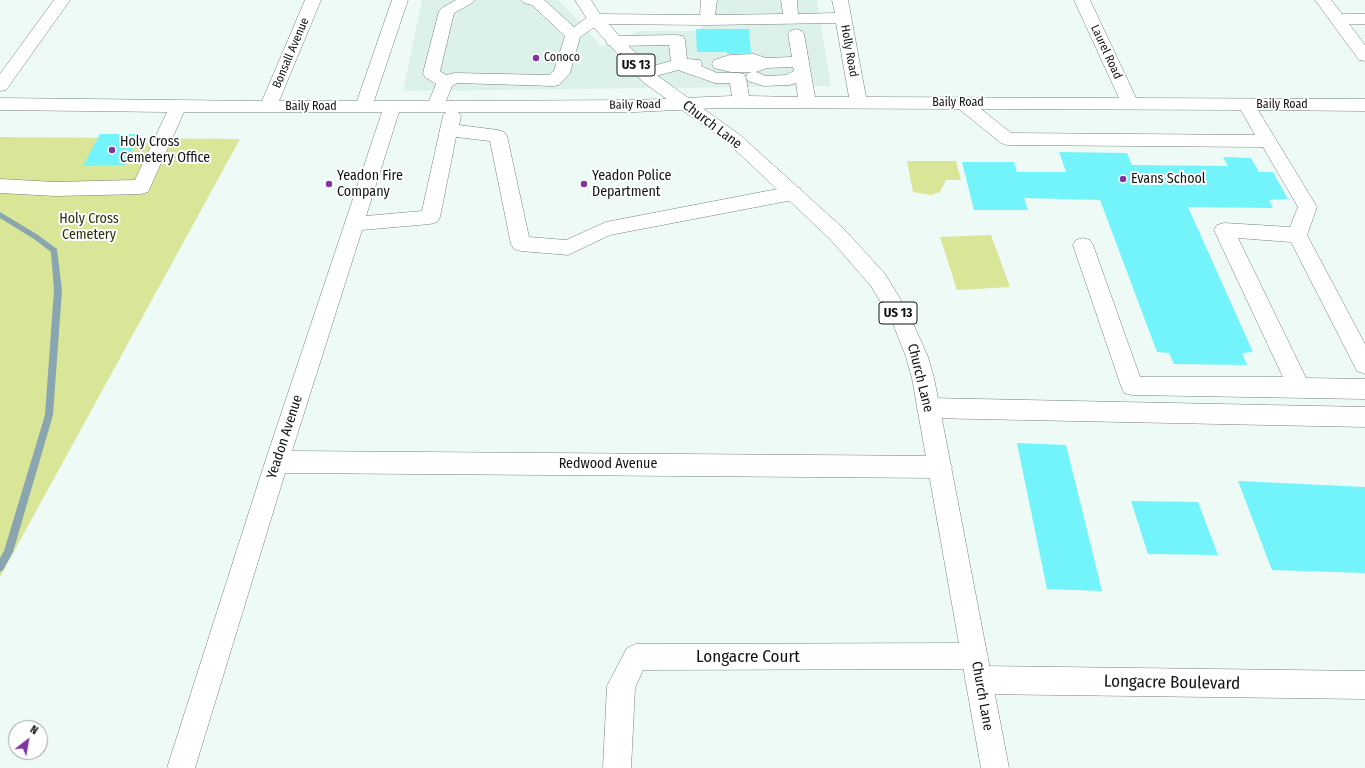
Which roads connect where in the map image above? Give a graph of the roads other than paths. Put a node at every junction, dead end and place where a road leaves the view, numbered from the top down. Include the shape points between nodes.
1 (62, 0) edge
2 (313, 0) edge
3 (400, 0) edge
4 (467, 0) edge
5 (530, 0) edge
6 (582, 0) edge
7 (709, 0) edge
8 (789, 0) edge
9 (840, 0) edge
10 (1082, 0) edge
11 (1323, 0) edge
12 (843, 18) junction
13 (595, 19) junction
14 (791, 19) junction
15 (1337, 19) junction
16 (1365, 19) edge
17 (707, 20) junction
18 (573, 34) junction
19 (796, 34) dead end
20 (614, 41) junction
21 (1365, 56) edge
22 (679, 64) junction
23 (800, 71) junction
24 (645, 74) junction
25 (746, 78) junction
26 (445, 82) junction
27 (0, 86) edge
28 (741, 102) junction
29 (807, 102) junction
30 (858, 102) junction
31 (963, 103) junction
32 (0, 104) edge
33 (684, 104) junction
34 (1130, 104) junction
35 (1246, 104) junction
36 (1365, 105) edge
37 (178, 106) junction
38 (503, 106) junction
39 (268, 107) junction
40 (364, 107) junction
41 (392, 107) junction
42 (435, 107) junction
43 (454, 107) junction
44 (449, 130) junction
45 (498, 136) junction
46 (1268, 141) junction
47 (0, 186) edge
48 (793, 193) junction
49 (354, 224) junction
50 (1297, 234) junction
51 (1083, 245) dead end
52 (1365, 365) edge
53 (1299, 387) junction
54 (1365, 389) edge
55 (928, 408) junction
56 (1365, 417) edge
57 (276, 462) junction
58 (940, 467) junction
59 (977, 668) junction
60 (1365, 685) edge
61 (182, 768) edge
62 (617, 768) edge
63 (995, 768) edge

1 - 27 street
2 - 39 street, Bonsall Avenue
3 - 40 street
4 - 26 street via 447,11 431,73
5 - 18 street via 537,2
6 - 13 street, Church Lane / US 13
7 - 17 street
8 - 14 street
9 - 12 street, Holly Road
10 - 34 street, Laurel Road
11 - 15 street
12 - 14 street
12 - 30 street, Holly Road
13 - 17 street
13 - 18 street
13 - 20 street, Church Lane / US 13
14 - 17 street
15 - 16 street
15 - 21 street
18 - 26 street via 562,73 553,81 455,78
19 - 23 street
20 - 22 street via 677,40
20 - 24 street, Church Lane / US 13
22 - 23 street via 720,64 730,60 754,59
22 - 24 street
22 - 25 street via 714,78
23 - 25 street via 789,80 764,81
23 - 29 street
24 - 33 street, Church Lane / US 13
25 - 28 street
26 - 42 street
28 - 29 street, Baily Road
28 - 33 street, Baily Road
29 - 30 street, Baily Road
30 - 31 street, Baily Road
31 - 34 street, Baily Road
31 - 46 street via 1007,139
32 - 37 street, Baily Road
33 - 38 street, Baily Road
33 - 48 street, Church Lane / US 13 via 734,139
34 - 35 street, Baily Road
35 - 36 street, Baily Road
35 - 46 street
37 - 39 street, Baily Road
37 - 47 street via 140,187
38 - 43 street, Baily Road
38 - 45 street
39 - 40 street, Baily Road
40 - 41 street, Baily Road
41 - 42 street, Baily Road
41 - 49 street, Yeadon Avenue
42 - 43 street, Baily Road
43 - 44 street
44 - 45 street
44 - 49 street via 430,217
45 - 48 street via 520,244 568,248 606,229
46 - 50 street via 1308,207
48 - 55 street, Church Lane / US 13 via 852,249 890,298 917,357
49 - 57 street, Yeadon Avenue
50 - 52 street
50 - 53 street via 1224,230
51 - 53 street via 1132,386
53 - 54 street
55 - 56 street
55 - 58 street, Church Lane / US 13
57 - 58 street, Redwood Avenue
57 - 61 street, Yeadon Avenue
58 - 59 street, Church Lane / US 13
59 - 60 street, Longacre Boulevard
59 - 62 street, Longacre Court via 636,657 621,686
59 - 63 street, Church Lane / US 13

